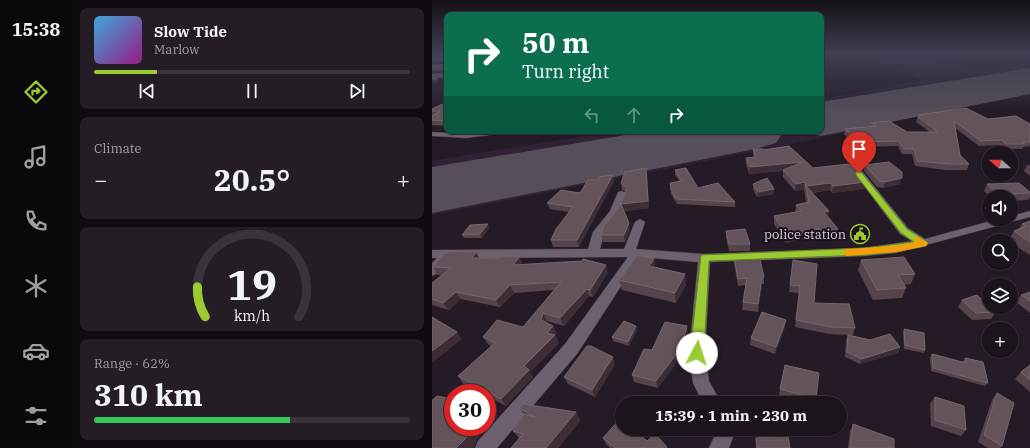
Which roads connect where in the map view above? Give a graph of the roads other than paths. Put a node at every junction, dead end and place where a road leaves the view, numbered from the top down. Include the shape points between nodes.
1 (444, 75) edge
2 (432, 76) edge
3 (432, 134) edge
4 (482, 134) edge
5 (859, 173) edge
6 (622, 194) dead end
7 (1030, 214) edge
8 (1018, 217) edge
9 (640, 222) dead end
10 (985, 226) edge
11 (923, 243) junction
12 (593, 253) junction
13 (633, 253) junction
14 (432, 254) edge
15 (447, 254) junction
16 (704, 258) junction
17 (432, 271) edge
18 (708, 396) edge
19 (724, 436) edge
20 (485, 448) edge
21 (720, 448) edge

1 - 2 street
3 - 4 street
5 - 11 street via 904,231
6 - 12 street via 615,212 599,232
7 - 8 street
9 - 13 street
10 - 11 street
11 - 16 street via 864,252
12 - 13 street
12 - 15 street
13 - 16 street
13 - 20 street via 571,349
14 - 15 street
15 - 17 street
16 - 18 street via 697,353 701,382
19 - 21 street

